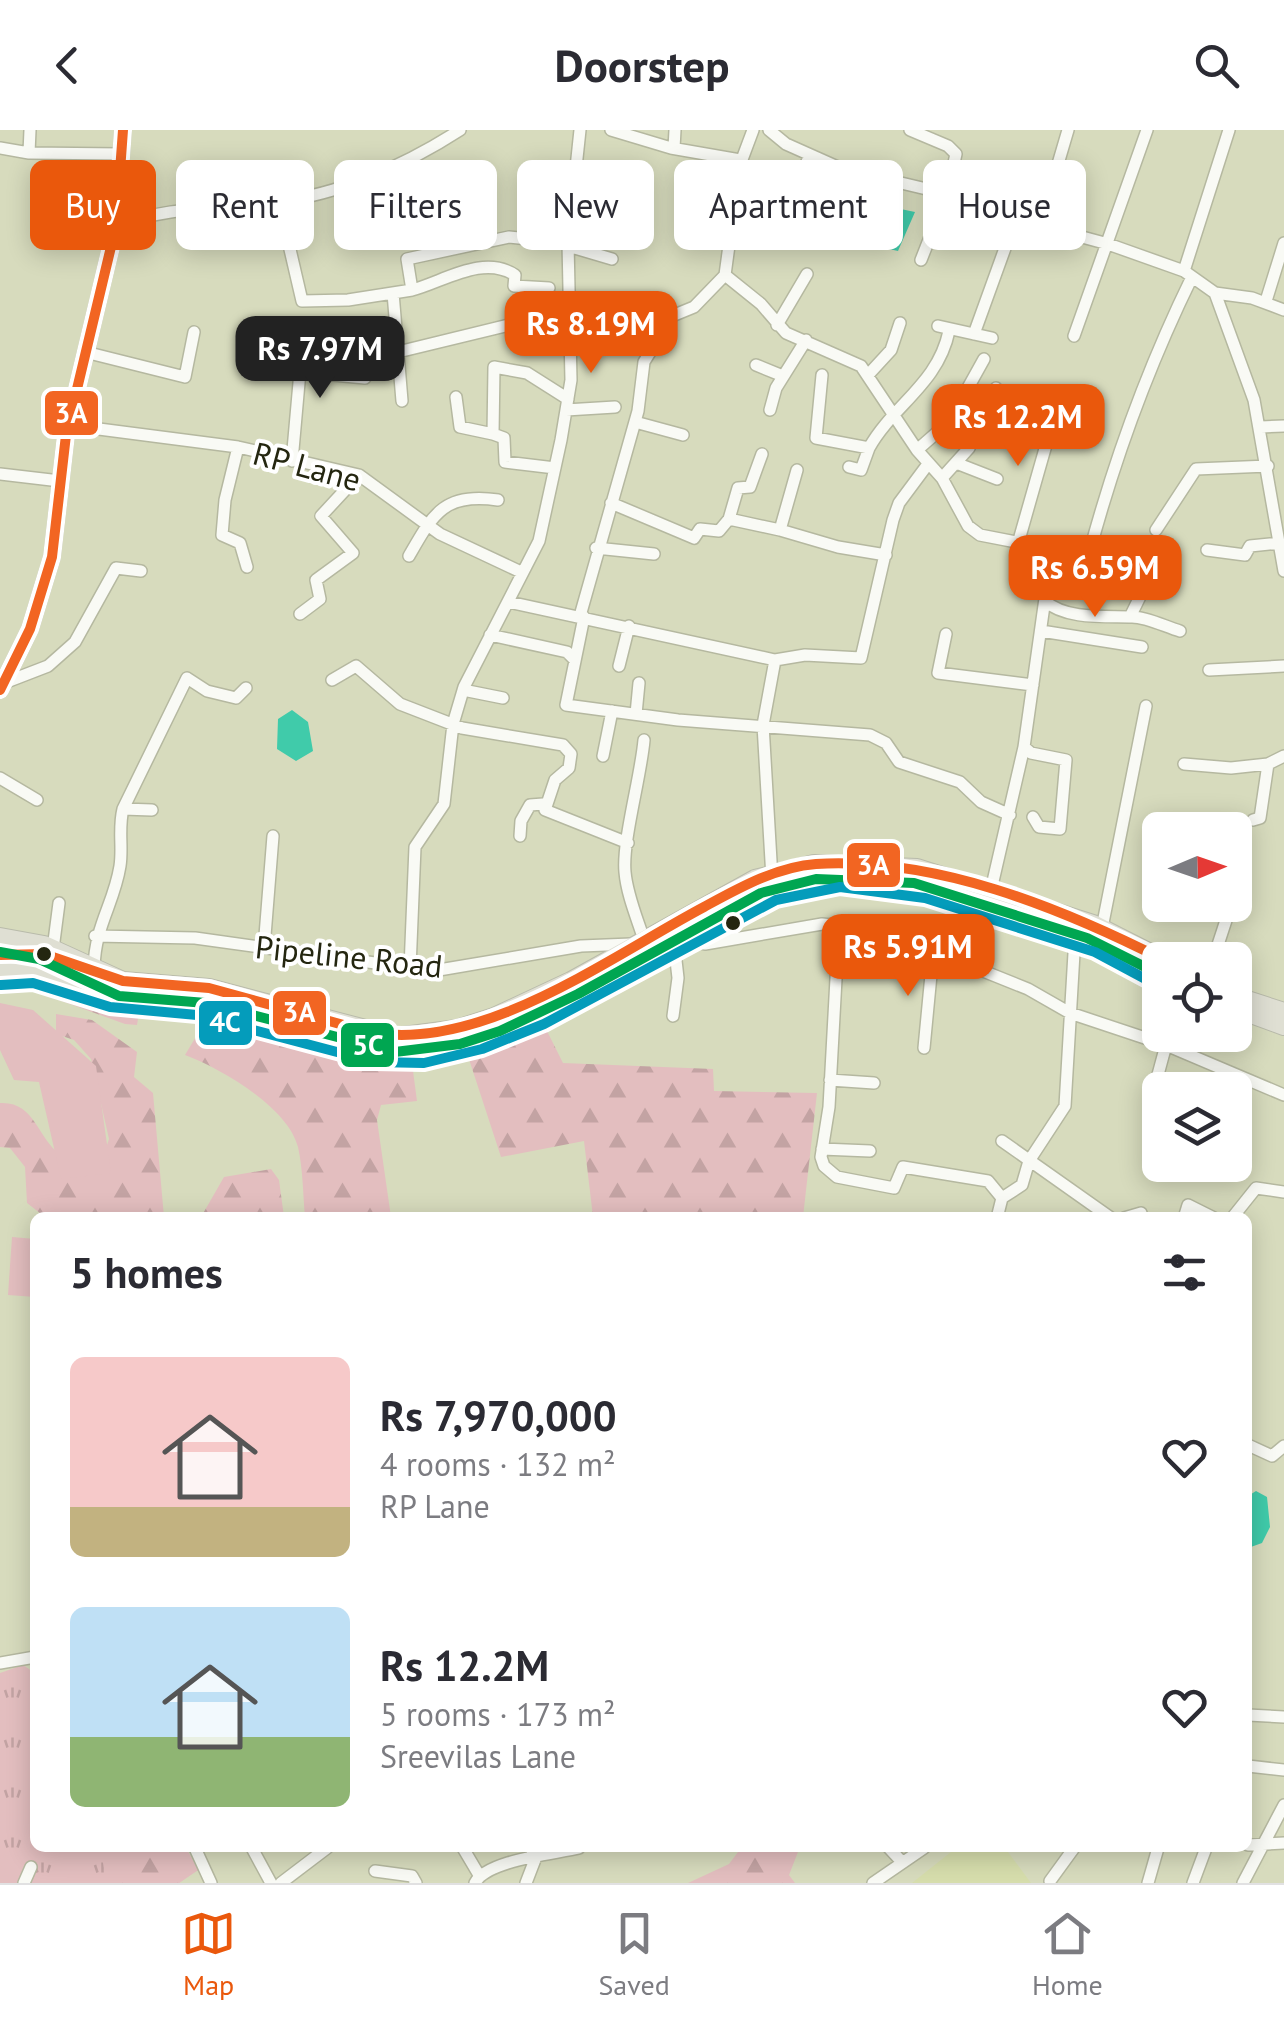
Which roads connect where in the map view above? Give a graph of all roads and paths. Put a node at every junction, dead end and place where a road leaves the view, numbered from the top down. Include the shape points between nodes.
1 (30, 130) edge
2 (123, 130) edge
3 (460, 130) edge
4 (580, 130) edge
5 (611, 130) edge
6 (675, 130) edge
7 (753, 130) edge
8 (769, 130) edge
9 (910, 130) edge
10 (1068, 130) edge
11 (1146, 130) edge
12 (1229, 130) edge
13 (647, 135) edge
14 (0, 148) edge
15 (674, 148) junction
16 (29, 154) junction
17 (121, 154) junction
18 (810, 155) junction
19 (121, 160) edge
20 (408, 160) edge
21 (577, 160) edge
22 (740, 160) joint
23 (808, 160) edge
24 (955, 160) edge
25 (1059, 160) edge
26 (923, 188) edge
27 (517, 238) edge
28 (1086, 238) edge
29 (1284, 243) edge
30 (1108, 244) junction
31 (110, 250) edge
32 (290, 250) edge
33 (568, 250) edge
34 (586, 250) edge
35 (728, 250) edge
36 (925, 250) edge
37 (1004, 250) edge
38 (612, 259) dead end
39 (921, 260) dead end
40 (807, 274) dead end
41 (1188, 274) junction
42 (725, 275) junction
43 (549, 288) dead end
44 (412, 290) junction
45 (394, 293) junction
46 (1214, 293) junction
47 (1266, 301) junction
48 (1284, 310) edge
49 (542, 317) dead end
50 (570, 323) junction
51 (900, 323) dead end
52 (777, 325) junction
53 (194, 332) dead end
54 (629, 334) dead end
55 (974, 334) junction
56 (1074, 336) dead end
57 (302, 338) dead end
58 (992, 338) dead end
59 (806, 340) junction
60 (84, 352) junction
61 (398, 352) junction
62 (984, 359) dead end
63 (756, 365) dead end
64 (302, 372) junction
65 (822, 375) dead end
66 (868, 375) junction
67 (783, 376) junction
68 (365, 378) dead end
69 (996, 388) dead end
70 (456, 397) dead end
71 (402, 401) dead end
72 (566, 404) junction
73 (614, 407) dead end
74 (770, 410) dead end
75 (1056, 410) dead end
76 (895, 413) junction
77 (634, 422) junction
78 (68, 424) junction
79 (1284, 426) edge
80 (1261, 427) junction
81 (493, 434) junction
82 (682, 435) dead end
83 (238, 448) junction
84 (869, 448) junction
85 (917, 450) junction
86 (762, 454) dead end
87 (292, 461) junction
88 (928, 464) junction
89 (956, 464) junction
90 (1268, 466) junction
91 (848, 467) dead end
92 (555, 468) junction
93 (798, 470) dead end
94 (0, 474) edge
95 (359, 476) junction
96 (942, 478) junction
97 (997, 479) dead end
98 (60, 481) junction
99 (498, 500) dead end
100 (611, 503) junction
101 (729, 519) junction
102 (428, 522) junction
103 (780, 530) junction
104 (1156, 530) dead end
105 (1019, 540) junction
106 (1279, 543) junction
107 (596, 548) junction
108 (1052, 549) junction
109 (1208, 550) dead end
110 (654, 554) dead end
111 (886, 555) junction
112 (409, 556) dead end
113 (1165, 562) dead end
114 (247, 567) dead end
115 (141, 571) dead end
116 (1284, 571) edge
117 (521, 572) junction
118 (1045, 601) junction
119 (509, 602) junction
120 (300, 614) dead end
121 (582, 616) junction
122 (1130, 618) junction
123 (628, 626) junction
124 (1041, 630) junction
125 (1180, 631) dead end
126 (946, 634) dead end
127 (490, 635) junction
128 (1142, 647) dead end
129 (575, 660) junction
130 (775, 660) junction
131 (618, 666) dead end
132 (1284, 666) edge
133 (1209, 670) dead end
134 (332, 680) dead end
135 (639, 683) dead end
136 (1033, 685) junction
137 (2, 686) edge
138 (246, 688) dead end
139 (464, 690) junction
140 (503, 698) dead end
141 (1146, 706) dead end
142 (612, 711) junction
143 (636, 714) junction
144 (453, 724) junction
145 (763, 725) junction
146 (644, 740) dead end
147 (1024, 747) junction
148 (603, 756) dead end
149 (1284, 756) edge
150 (1184, 764) dead end
151 (1268, 764) junction
152 (0, 778) edge
153 (37, 800) dead end
154 (543, 804) junction
155 (123, 810) junction
156 (152, 810) dead end
157 (1010, 815) junction
158 (1033, 816) dead end
159 (1254, 820) dead end
160 (273, 836) dead end
161 (520, 836) dead end
162 (628, 843) junction
163 (772, 879) junction
164 (989, 899) junction
165 (59, 902) dead end
166 (1075, 923) junction
167 (839, 924) junction
168 (1102, 928) junction
169 (672, 932) junction
170 (95, 936) junction
171 (0, 937) edge
172 (638, 947) junction
173 (264, 948) junction
174 (53, 949) junction
175 (1142, 949) edge
176 (933, 954) junction
177 (0, 955) edge
178 (1142, 960) edge
179 (94, 968) junction
180 (410, 968) junction
181 (0, 970) edge
182 (1252, 1002) edge
183 (1070, 1012) junction
184 (1284, 1012) edge
185 (1252, 1014) edge
186 (673, 1016) dead end
187 (1284, 1026) edge
188 (1142, 1037) edge
189 (924, 1048) dead end
190 (1183, 1052) edge
191 (830, 1080) junction
192 (874, 1083) dead end
193 (1284, 1095) edge
194 (1002, 1140) dead end
195 (822, 1149) junction
196 (870, 1150) dead end
197 (1029, 1161) junction
198 (1284, 1192) edge
199 (1002, 1198) junction
200 (998, 1212) edge
201 (1101, 1212) edge
202 (1237, 1212) edge
203 (1284, 1446) edge
204 (1252, 1447) edge
205 (30, 1658) edge
206 (0, 1663) edge
207 (1252, 1715) edge
208 (1284, 1717) edge
209 (1252, 1766) edge
210 (1284, 1770) edge
211 (1284, 1805) edge
212 (1266, 1842) junction
213 (1284, 1843) edge
214 (1252, 1844) edge
215 (197, 1852) edge
216 (254, 1852) edge
217 (322, 1852) edge
218 (465, 1852) edge
219 (533, 1852) edge
220 (893, 1852) edge
221 (918, 1852) edge
222 (1071, 1852) edge
223 (1157, 1852) edge
224 (1205, 1852) edge
225 (902, 1862) junction
226 (30, 1867) dead end
227 (375, 1871) dead end
228 (477, 1879) edge
229 (1050, 1882) edge
230 (24, 1883) edge
231 (211, 1883) edge
232 (271, 1883) edge
233 (281, 1883) edge
234 (416, 1883) edge
235 (526, 1883) edge
236 (873, 1883) edge
237 (1148, 1883) edge
238 (1193, 1883) edge
239 (1243, 1883) edge

1 - 16 street
2 - 17 main road
3 - 20 street
4 - 21 street
5 - 13 street
6 - 15 street
7 - 22 street
8 - 18 street
9 - 24 street via 948,146
10 - 25 street
11 - 30 street
12 - 41 street
13 - 15 street
14 - 16 street
15 - 22 street
16 - 17 street
17 - 19 main road
18 - 23 street
18 - 26 street
27 - 44 street via 407,259
28 - 30 street
29 - 47 street
30 - 41 street
30 - 56 street
31 - 60 main road
32 - 45 street via 302,301
33 - 50 street
34 - 38 street
35 - 42 street
36 - 39 street
37 - 55 street
40 - 52 street
41 - 46 street
41 - 108 street via 1116,454 1089,554
42 - 52 street
42 - 77 street via 660,330 639,378
43 - 44 street via 514,286 507,270 460,269
44 - 45 street
45 - 61 street
46 - 47 street
46 - 80 street
47 - 48 street
49 - 61 street
50 - 54 street
50 - 72 street
51 - 66 street via 891,350
52 - 59 street
53 - 60 street via 185,377
55 - 58 street
55 - 76 street via 944,328 946,346 917,395
57 - 64 street
59 - 66 street via 852,359
59 - 67 street
60 - 78 main road
61 - 71 street
62 - 85 street via 948,422
63 - 67 street
64 - 68 street
64 - 87 street
65 - 84 street via 816,438
66 - 76 street
67 - 74 street
69 - 89 street
70 - 81 street via 460,427
72 - 73 street
72 - 81 street via 527,374 494,366
72 - 92 street
75 - 105 street
76 - 84 street
76 - 85 street
77 - 82 street
77 - 100 street
78 - 83 street, RP Lane
78 - 98 main road
79 - 80 street
80 - 90 street
81 - 92 street via 504,438 505,462
83 - 87 street, RP Lane
83 - 114 street via 222,534 240,542
84 - 91 street via 861,470
85 - 88 street
86 - 101 street via 750,486 738,488
87 - 95 street, RP Lane
88 - 96 street
88 - 111 street via 899,503
89 - 96 street
89 - 97 street
90 - 104 street via 1196,469
90 - 106 street
92 - 117 street via 540,541
93 - 103 street
94 - 98 street
95 - 102 street, RP Lane
95 - 120 street via 320,516 353,553 316,580 318,602
96 - 105 street via 968,526 980,535
98 - 137 main road via 44,588
99 - 102 street via 447,504
100 - 101 street via 694,538 700,529 719,531
100 - 107 street
101 - 103 street
102 - 112 street
102 - 117 street, RP Lane
103 - 111 street
105 - 108 street
106 - 109 street via 1250,546 1244,556
106 - 116 street
107 - 110 street
107 - 121 street
108 - 118 street
111 - 130 street via 861,658
113 - 122 street via 1153,570
115 - 137 street via 116,568 75,642 48,666
117 - 119 street
118 - 122 street via 1086,615
118 - 124 street
119 - 121 street
119 - 127 street
121 - 123 street
121 - 129 street
122 - 125 street
123 - 130 street
123 - 131 street
124 - 128 street
124 - 136 street
126 - 136 street via 938,673
127 - 129 street via 568,652
127 - 139 street
129 - 142 street via 566,704
130 - 145 street
132 - 133 street
134 - 144 street via 356,666 400,704
135 - 143 street
136 - 147 street
138 - 155 street via 236,698 187,678
139 - 140 street
139 - 144 street
141 - 168 street
142 - 143 street
142 - 148 street
143 - 145 street
144 - 154 street via 569,749 569,768
144 - 180 street via 444,804 418,838 412,859
145 - 157 street via 870,735 886,743 899,762 960,782 981,802
145 - 163 street
146 - 162 street
147 - 157 street
147 - 158 street via 1066,760 1060,829 1039,827
149 - 151 street
150 - 151 street
151 - 159 street via 1260,818
152 - 153 street
154 - 161 street via 530,806
154 - 162 street via 558,818
155 - 156 street
155 - 170 street via 121,862
157 - 164 street
160 - 173 street
162 - 172 street via 624,858
163 - 164 main road via 870,873
163 - 169 main road
164 - 166 main road
165 - 174 street
166 - 168 main road
166 - 178 main road
166 - 183 street
167 - 169 street via 704,944
167 - 176 street via 881,930
167 - 191 street
168 - 175 main road
169 - 172 main road
169 - 186 street
170 - 173 street, Pipeline Road via 195,938
170 - 179 street
171 - 174 main road
172 - 179 main road via 494,1017 396,1037 209,988 123,981
172 - 180 street, Pipeline Road via 581,946 433,971
172 - 181 main road via 507,1024 400,1049 244,1008 114,992 35,968
173 - 180 street, Pipeline Road
174 - 179 main road
176 - 183 street via 1028,988
176 - 189 street
177 - 179 main road via 44,954
182 - 184 main road
183 - 188 street
183 - 197 street via 1066,1106
185 - 187 main road
190 - 193 street
191 - 192 street
191 - 195 street
194 - 197 street
195 - 196 street
195 - 199 street via 824,1166 837,1177 894,1188 903,1168 918,1168 988,1181
197 - 199 street via 1022,1186
197 - 201 street
198 - 202 street via 1256,1188
199 - 200 street
203 - 204 street via 1272,1456
205 - 206 street
207 - 208 street
209 - 210 street
211 - 212 street
212 - 213 street
212 - 214 street
212 - 239 street
215 - 231 street
216 - 232 street
217 - 233 street
218 - 228 street
219 - 228 street
219 - 235 street
220 - 225 street
221 - 225 street
222 - 229 street
223 - 237 street
224 - 238 street
225 - 236 street
226 - 230 street
227 - 234 street via 412,1876

